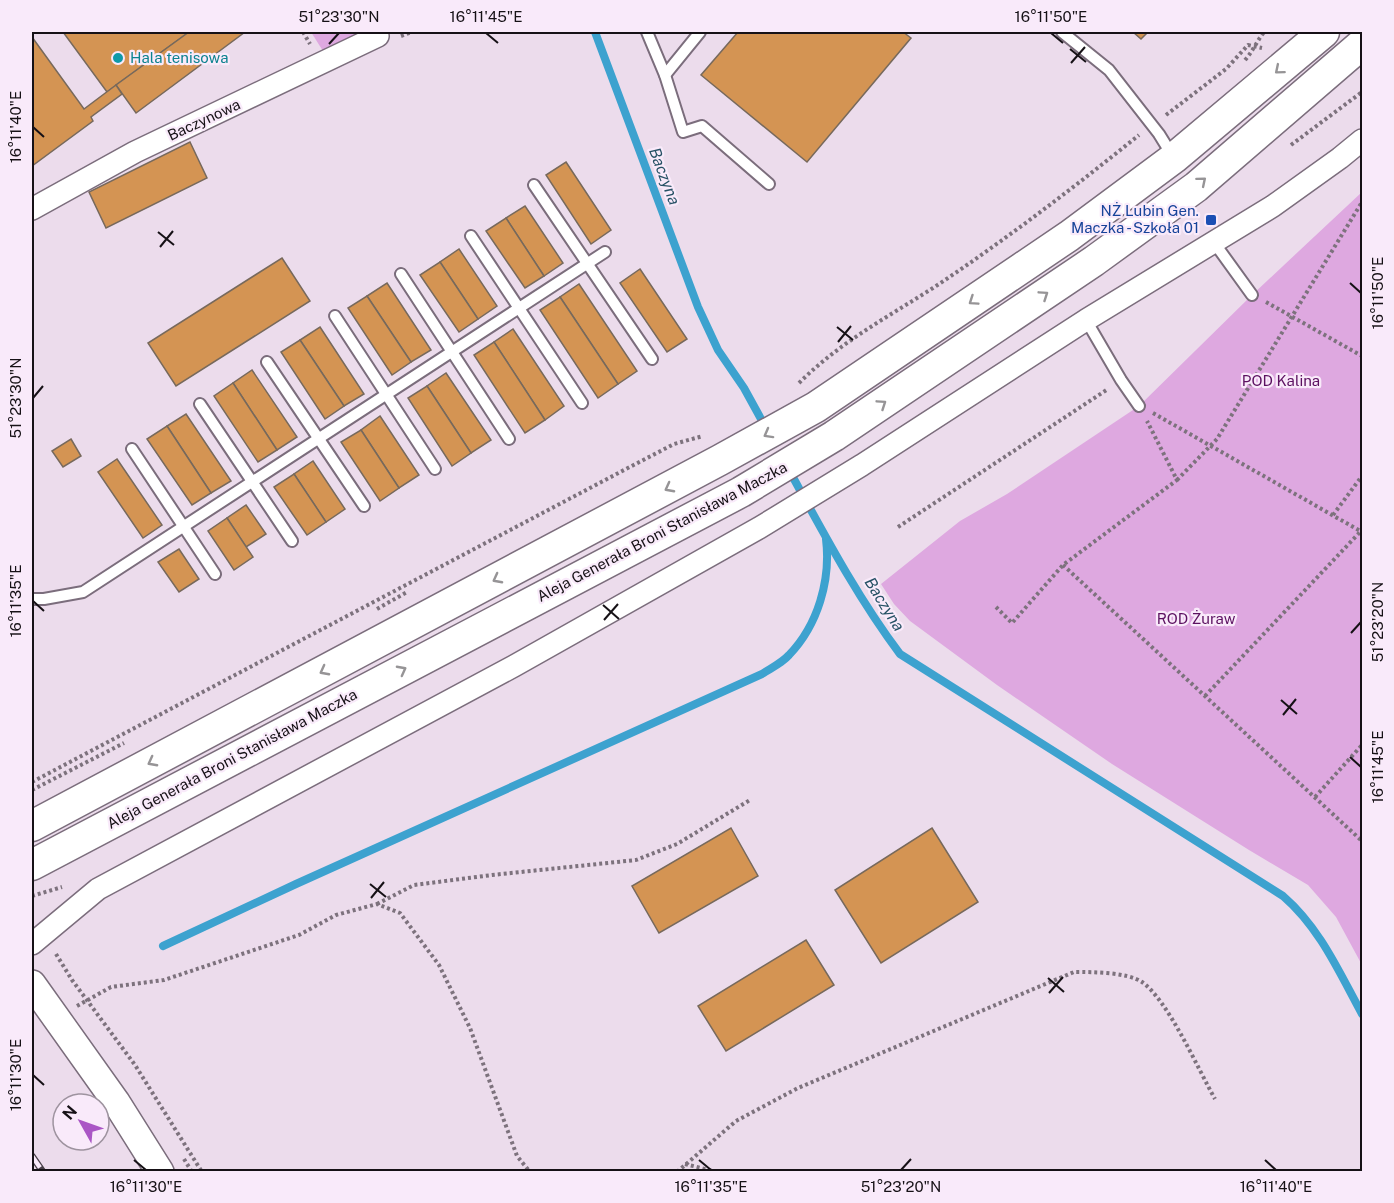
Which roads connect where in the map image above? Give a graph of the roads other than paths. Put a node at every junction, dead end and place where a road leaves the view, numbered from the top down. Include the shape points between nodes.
1 (647, 32) edge
2 (700, 32) edge
3 (1062, 32) edge
4 (1324, 32) edge
5 (378, 36) dead end
6 (1362, 44) edge
7 (665, 75) junction
8 (1362, 140) edge
9 (1174, 158) junction
10 (769, 184) dead end
11 (534, 185) dead end
12 (32, 209) edge
13 (471, 236) dead end
14 (1213, 241) junction
15 (604, 252) dead end
16 (587, 264) junction
17 (401, 274) dead end
18 (1252, 295) road end
19 (519, 308) junction
20 (335, 316) dead end
21 (1086, 320) junction
22 (452, 351) junction
23 (652, 359) dead end
24 (267, 362) dead end
25 (386, 394) junction
26 (582, 403) dead end
27 (200, 405) dead end
28 (1139, 406) road end
29 (319, 439) junction
30 (509, 439) dead end
31 (132, 449) dead end
32 (435, 469) dead end
33 (252, 482) junction
34 (364, 506) dead end
35 (184, 527) junction
36 (292, 541) dead end
37 (215, 574) dead end
38 (32, 599) edge
39 (32, 826) edge
40 (42, 859) edge
41 (37, 939) edge
42 (32, 984) edge
43 (160, 1172) edge

1 - 7 lane
2 - 7 lane
3 - 9 lane via 1109,70
4 -> 9 main road
5 - 12 street, Baczynowa via 135,152
40 -> 6 main road, Aleja Generała Broni Stanisława Maczka via 741,492 834,436 1094,261 1196,187
7 - 10 lane via 683,132 702,126
8 - 14 street via 1273,206
9 -> 39 main road via 1070,236 806,397 720,460
11 - 16 lane
13 - 19 lane
14 - 18 lane
14 - 21 street
15 - 16 lane
16 - 19 lane
16 - 23 lane
17 - 22 lane
19 - 22 lane
19 - 26 lane
20 - 25 lane
21 - 28 lane
21 - 41 street via 759,528 514,666 98,889
22 - 25 lane
22 - 30 lane
24 - 29 lane
25 - 29 lane
25 - 32 lane
27 - 33 lane
29 - 33 lane
29 - 34 lane
31 - 35 lane
33 - 35 lane
33 - 36 lane
35 - 37 lane
35 - 38 lane via 83,592
42 - 43 street via 116,1102

